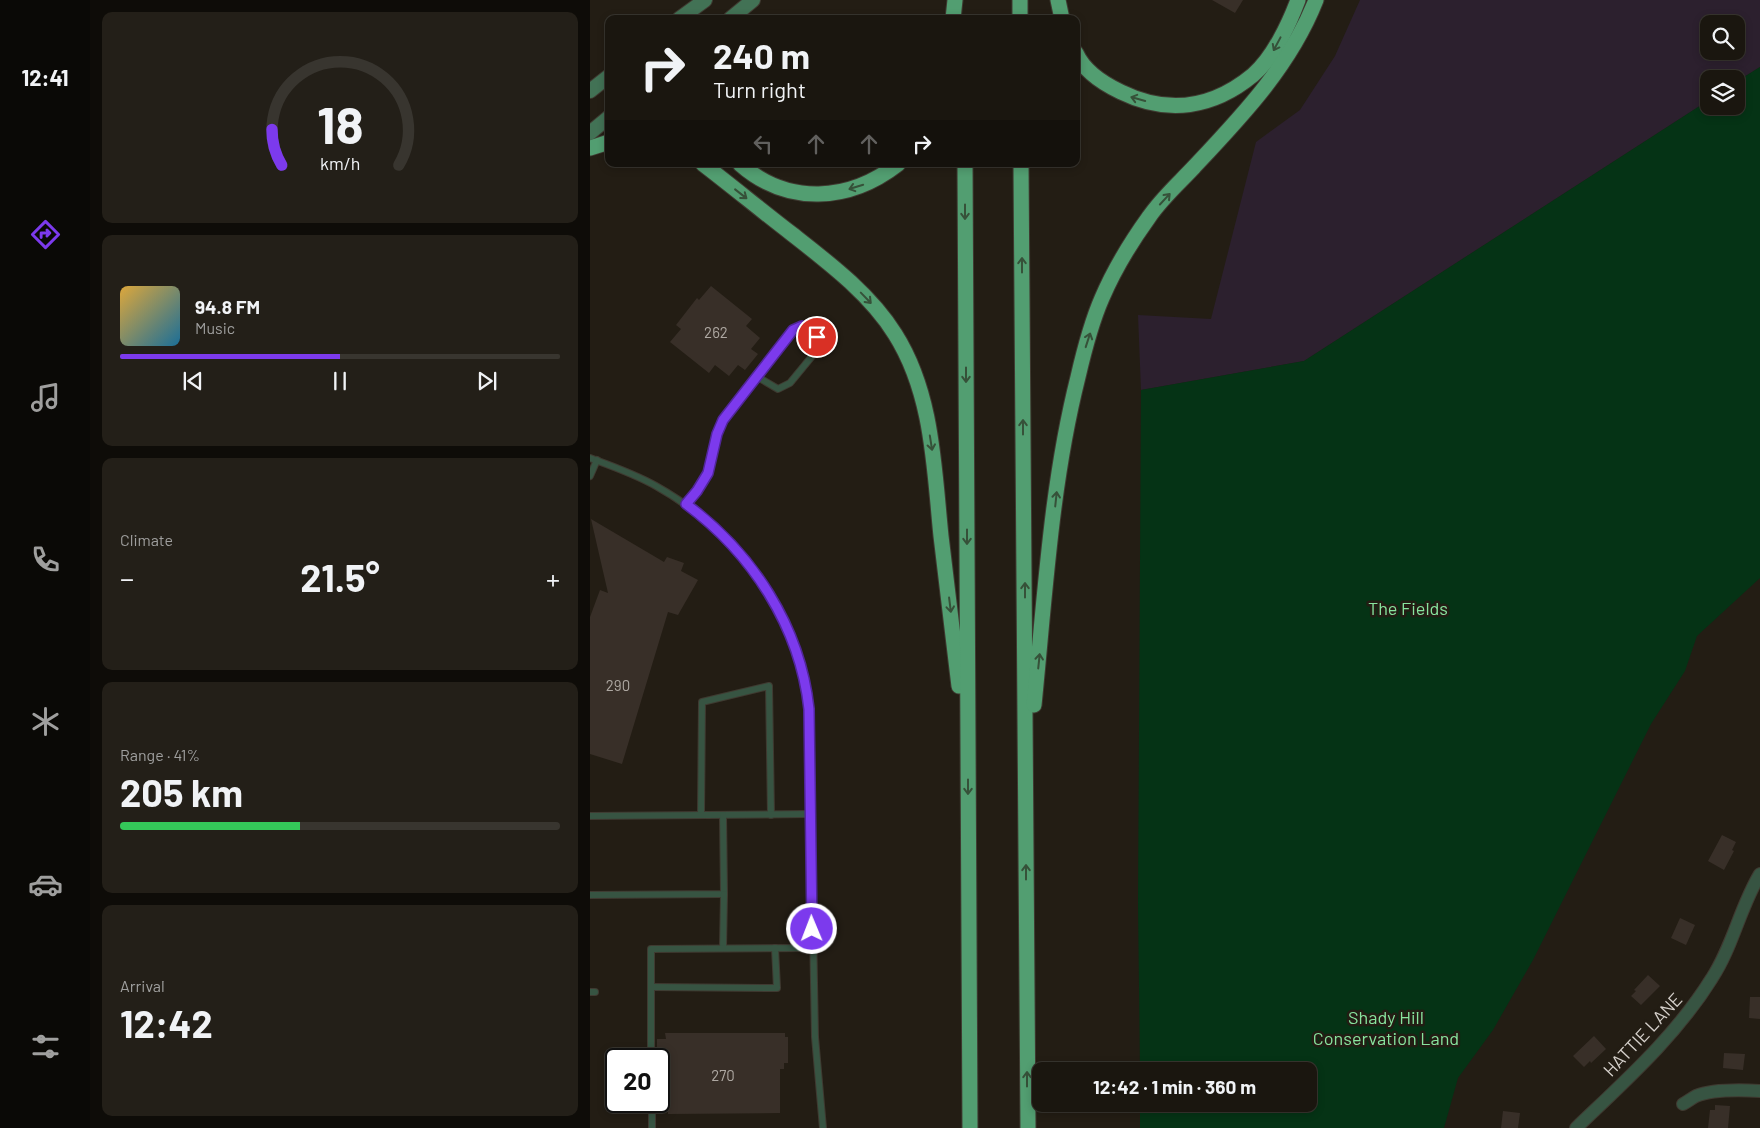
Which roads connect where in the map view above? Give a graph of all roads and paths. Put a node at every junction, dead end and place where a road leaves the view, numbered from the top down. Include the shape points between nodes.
1 (705, 0) edge
2 (753, 0) edge
3 (955, 0) edge
4 (963, 0) edge
5 (1020, 0) edge
6 (1058, 0) edge
7 (1298, 0) edge
8 (1316, 0) edge
9 (685, 15) edge
10 (735, 15) edge
11 (953, 15) edge
12 (963, 15) edge
13 (1020, 15) edge
14 (1061, 15) edge
15 (1080, 61) edge
16 (605, 79) edge
17 (590, 91) edge
18 (605, 120) edge
19 (590, 133) edge
20 (605, 143) edge
21 (590, 148) edge
22 (707, 167) edge
23 (744, 167) edge
24 (894, 167) edge
25 (964, 167) edge
26 (1021, 167) edge
27 (756, 376) junction
28 (590, 458) edge
29 (597, 460) junction
30 (590, 476) edge
31 (686, 504) junction
32 (968, 761) junction
33 (1026, 779) junction
34 (810, 814) junction
35 (701, 815) junction
36 (723, 815) junction
37 (771, 815) junction
38 (590, 816) edge
39 (1760, 874) edge
40 (724, 894) junction
41 (590, 895) edge
42 (723, 948) junction
43 (775, 948) junction
44 (813, 948) junction
45 (650, 987) junction
46 (651, 1048) edge
47 (1760, 1091) edge
48 (1683, 1104) dead end
49 (652, 1113) edge
50 (652, 1128) edge
51 (823, 1128) edge
52 (970, 1128) edge
53 (1028, 1128) edge
54 (1576, 1128) edge

1 - 9 main road
2 - 10 main road
3 - 11 highway
4 - 12 highway
5 - 13 highway
6 - 14 highway
7 -> 15 highway via 1274,50 1253,74 1224,94 1193,105 1166,107 1128,96 1105,84
33 -> 8 highway via 1057,483 1084,350 1101,299 1120,260 1150,215 1281,68 1309,20
16 - 17 main road
18 - 19 main road
20 - 21 highway
22 -> 32 highway via 846,278 895,333 908,358 926,410 933,457
24 -> 23 highway via 859,188 828,194 804,194 783,189
25 -> 32 highway
33 -> 26 highway
27 - 27 lane via 778,389 790,383 818,349 817,337 802,326 793,330
27 - 31 lane via 728,412 717,434 704,481
28 - 29 lane
29 - 30 lane
29 - 31 lane via 640,477
31 - 34 lane via 720,532 746,561 771,598 790,636 807,690
32 -> 52 highway
53 -> 33 highway
34 - 37 lane
34 - 44 lane
35 - 36 lane
35 - 37 lane via 702,702 769,686
35 - 38 lane
36 - 37 lane
36 - 40 lane
39 - 54 street, HATTIE LANE via 1714,976 1700,998 1666,1040
40 - 41 lane
40 - 42 lane
42 - 43 lane
42 - 45 lane via 651,949
43 - 44 lane
43 - 45 lane via 776,988
44 - 51 lane via 816,1058
45 - 46 lane
47 - 48 street via 1716,1092
49 - 50 lane

